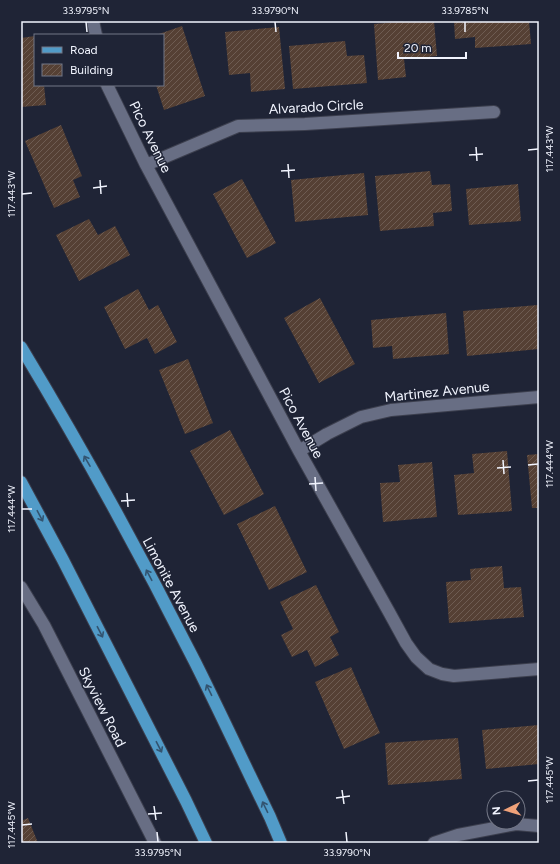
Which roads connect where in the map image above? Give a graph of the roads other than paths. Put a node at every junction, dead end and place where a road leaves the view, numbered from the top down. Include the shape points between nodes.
1 (93, 21) edge
2 (96, 34) edge
3 (108, 86) edge
4 (494, 112) dead end
5 (146, 165) junction
6 (21, 347) edge
7 (539, 396) edge
8 (299, 451) junction
9 (21, 482) edge
10 (21, 586) edge
11 (539, 669) edge
12 (539, 826) edge
13 (155, 843) edge
14 (206, 843) edge
15 (281, 843) edge
16 (434, 843) edge

1 - 2 street
3 - 5 street, Pico Avenue
4 - 5 street, Alvarado Circle via 238,126
5 - 8 street, Pico Avenue
15 -> 6 main road, Limonite Avenue via 158,591 100,482
7 - 8 street, Martinez Avenue via 391,410 361,417
8 - 11 street, Pico Avenue via 406,643 420,661 442,674 454,676
9 -> 14 main road via 74,581
10 - 13 street, Skyview Road via 44,625
12 - 16 street via 516,824

